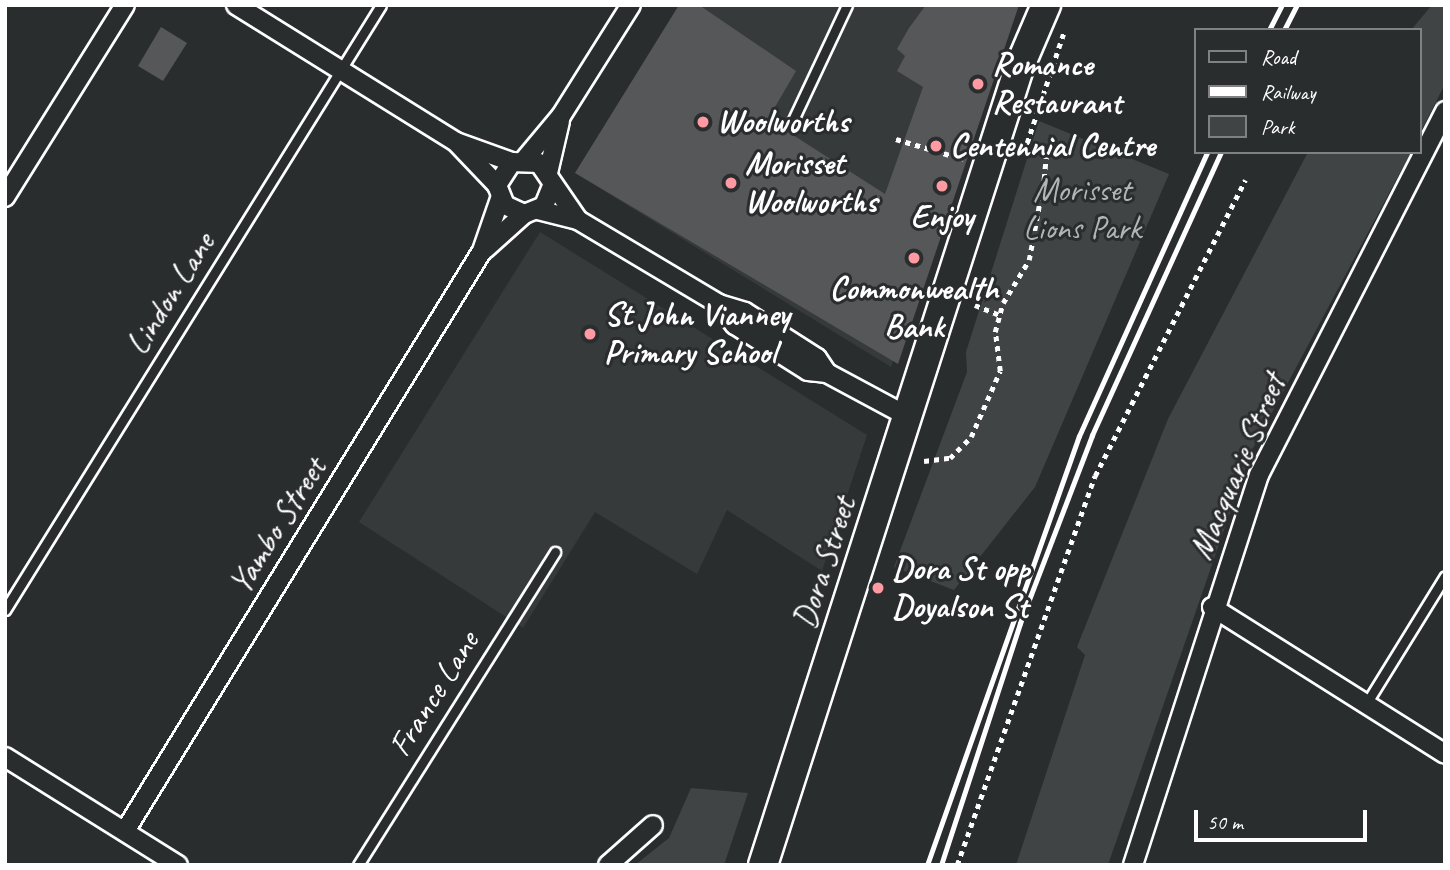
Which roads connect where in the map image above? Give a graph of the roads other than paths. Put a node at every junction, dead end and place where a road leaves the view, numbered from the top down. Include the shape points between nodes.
1 (125, 5) edge
2 (236, 5) edge
3 (381, 5) edge
4 (631, 5) edge
5 (847, 5) edge
6 (1056, 9) edge
7 (341, 70) junction
8 (1445, 111) edge
9 (561, 116) junction
10 (792, 122) dead end
11 (456, 142) junction
12 (518, 160) junction
13 (550, 179) junction
14 (499, 192) junction
15 (5, 197) edge
16 (531, 212) junction
17 (578, 220) junction
18 (482, 251) junction
19 (909, 417) junction
20 (555, 552) dead end
21 (1445, 576) edge
22 (1212, 607) junction
23 (5, 610) edge
24 (1366, 704) junction
25 (1445, 754) edge
26 (5, 757) edge
27 (653, 825) dead end
28 (125, 831) junction
29 (178, 865) edge
30 (358, 865) edge
31 (608, 865) edge
32 (763, 865) edge
33 (1133, 865) edge

1 - 15 street
2 - 7 street
3 - 7 lane, Lindon Lane
4 - 9 street
5 - 10 lane
6 - 19 main road, Dora Street via 999,184 955,283
7 - 11 street
7 - 23 lane, Lindon Lane
8 - 22 street, Macquarie Street via 1259,475
9 - 12 street
9 - 13 street
11 - 12 street
11 - 14 street
12 - 13 street
12 - 14 street, Yambo Street
13 - 16 street, Yambo Street
13 - 17 street
14 - 16 street
14 - 18 street, Yambo Street
16 - 17 street
16 - 18 street, Yambo Street
17 - 19 street via 719,304 735,325 808,371 827,373
18 - 28 street, Yambo Street
19 - 32 main road, Dora Street
20 - 30 lane, France Lane
21 - 24 lane
22 - 24 street
22 - 33 street, Macquarie Street
24 - 25 street
26 - 28 street
27 - 31 street
28 - 29 street

